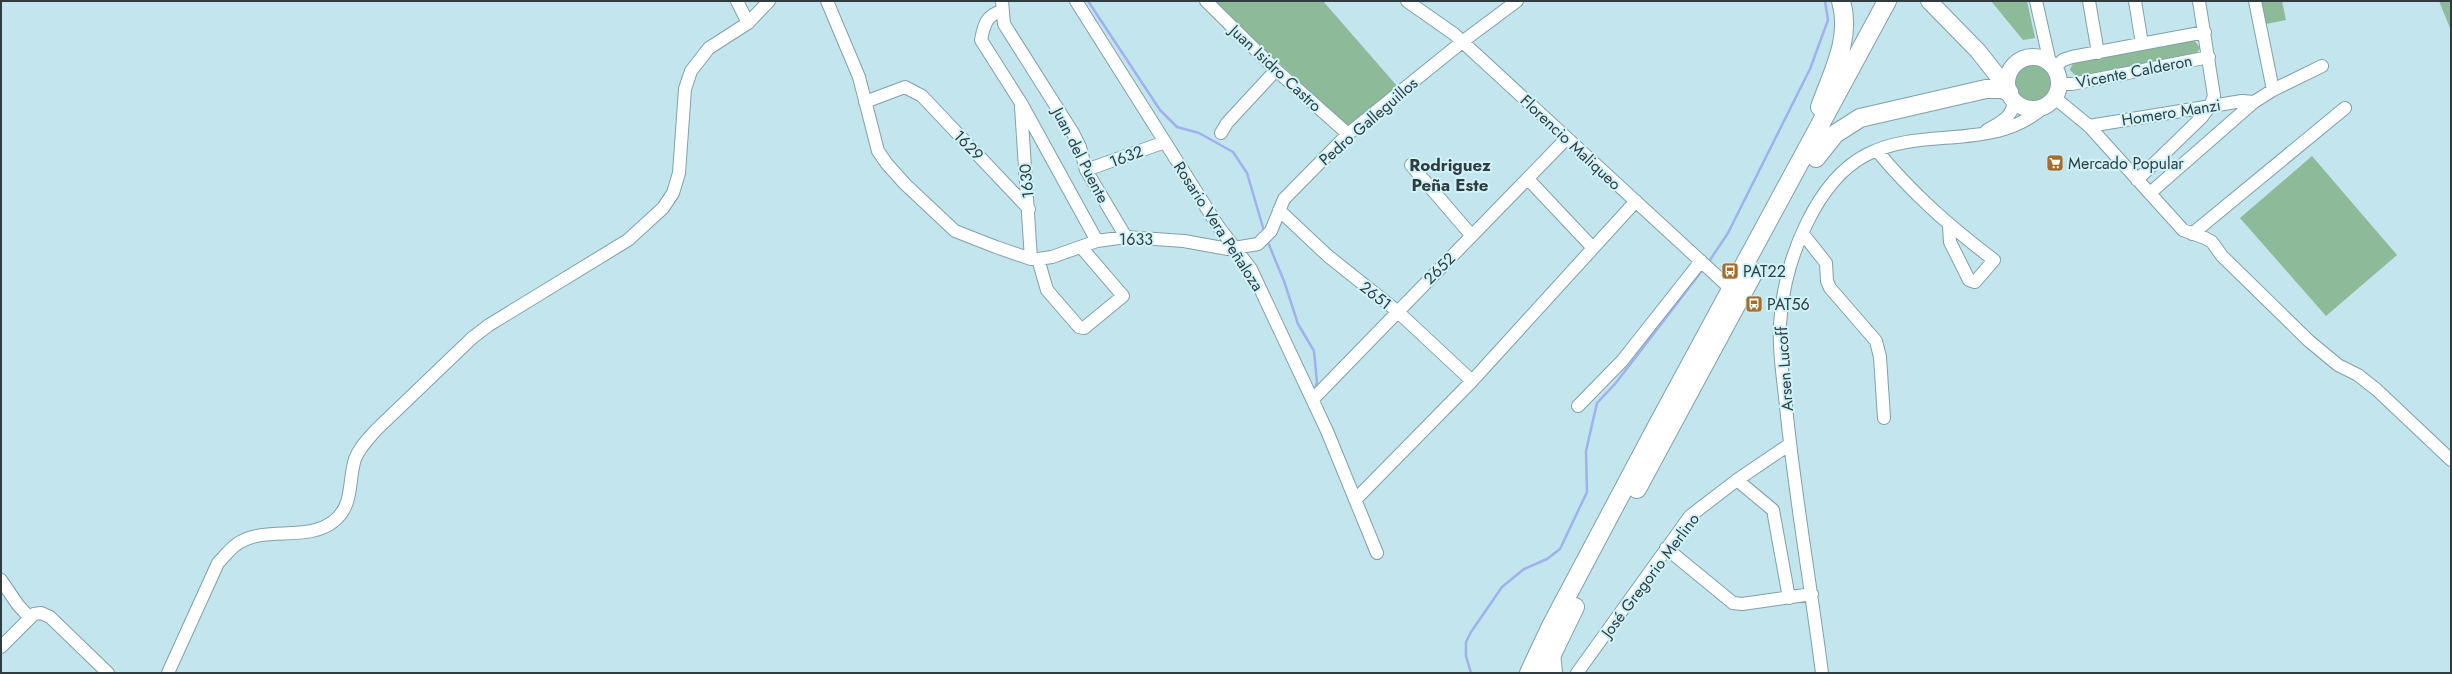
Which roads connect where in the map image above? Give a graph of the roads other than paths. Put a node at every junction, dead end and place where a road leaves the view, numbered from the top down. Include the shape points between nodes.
1 (737, 1) edge
2 (769, 1) edge
3 (827, 1) edge
4 (1076, 1) edge
5 (1206, 1) edge
6 (1407, 1) edge
7 (1516, 1) edge
8 (1841, 1) edge
9 (1887, 1) edge
10 (1900, 1) edge
11 (1929, 1) edge
12 (2036, 1) edge
13 (2089, 1) edge
14 (2135, 1) edge
15 (2199, 1) edge
16 (2255, 1) edge
17 (1002, 6) edge
18 (748, 23) junction
19 (2205, 32) junction
20 (1462, 42) junction
21 (2142, 44) junction
22 (1978, 51) junction
23 (2098, 52) junction
24 (2209, 57) junction
25 (2020, 60) junction
26 (2052, 65) junction
27 (2322, 66) dead end
28 (1276, 70) junction
29 (2273, 90) junction
30 (2010, 93) junction
31 (2053, 96) junction
32 (865, 102) junction
33 (2254, 102) junction
34 (1021, 103) junction
35 (2210, 106) junction
36 (2345, 108) dead end
37 (2088, 126) junction
38 (1221, 133) dead end
39 (1348, 134) junction
40 (1977, 135) junction
41 (1567, 138) junction
42 (1165, 142) junction
43 (1877, 150) junction
44 (1816, 158) junction
45 (1411, 165) dead end
46 (1797, 168) junction
47 (1086, 170) junction
48 (1528, 178) junction
49 (2137, 180) junction
50 (2150, 193) junction
51 (1636, 201) junction
52 (1029, 208) junction
53 (1279, 210) junction
54 (1949, 226) dead end
55 (1804, 234) junction
56 (2192, 234) junction
57 (1472, 236) junction
58 (1126, 237) junction
59 (1096, 241) junction
60 (1081, 247) junction
61 (1236, 248) junction
62 (1593, 248) junction
63 (1035, 259) junction
64 (1701, 262) junction
65 (1731, 289) junction
66 (1397, 311) junction
67 (1472, 381) junction
68 (1313, 399) junction
69 (1578, 406) dead end
70 (1884, 418) dead end
71 (1790, 444) junction
72 (2451, 460) edge
73 (1737, 480) junction
74 (1354, 500) junction
75 (1666, 548) junction
76 (1377, 553) dead end
77 (1, 580) edge
78 (1812, 594) junction
79 (1789, 598) junction
80 (30, 618) junction
81 (1, 648) edge
82 (1553, 649) junction
83 (108, 673) edge
84 (168, 673) edge
85 (1528, 673) edge
86 (1543, 673) edge
87 (1556, 673) edge
88 (1577, 673) edge
89 (1822, 673) edge

1 - 18 street
2 - 18 street
3 - 32 street via 859,77
4 - 42 street, Rosario Vera Peñaloza
5 - 28 street, Juan Isidro Castro
6 - 20 street, Florencio Maliqueo
7 - 20 street, Pedro Galleguillos
8 - 46 highway via 1845,21 1844,38
9 - 46 highway
10 - 44 highway
11 - 22 main road
12 - 26 street
13 - 23 street
14 - 21 street
15 - 19 street
16 - 29 street
17 - 34 street, Juan del Puente via 986,19 981,40
17 - 47 street, Juan del Puente via 1004,24 1073,133
18 - 84 street via 709,48 691,71 685,89 679,173 673,193 663,208 628,240 472,338 364,443 355,458 347,506 334,521 312,531 251,538 230,550 218,563
19 - 21 street
19 - 24 street
20 - 39 street, Pedro Galleguillos
20 - 41 street, Florencio Maliqueo
21 - 23 street
22 - 25 main road via 2001,59
22 - 30 main road
23 - 26 street
24 - 31 street, Vicente Calderon via 2072,84
24 - 35 street via 2214,96
25 - 26 main road via 2036,56
25 - 30 main road via 2009,72
26 - 31 main road
27 - 29 street
28 - 38 street via 1227,123
28 - 39 street, Juan Isidro Castro
29 - 33 street
30 - 31 main road via 2028,109
30 - 40 street, Arsen Lucoff via 2012,110 2006,118
30 - 44 highway via 2002,89 1986,89 1860,118 1835,134
31 - 37 street
31 - 40 street, Arsen Lucoff via 2025,123
32 - 52 street, 1629 via 904,87 922,96
32 - 63 street via 878,151 905,184 955,231
33 - 35 street, Homero Manzi via 2242,101
33 - 50 street
34 - 52 street, 1630
34 - 59 street, Juan del Puente
35 - 37 street, Homero Manzi
35 - 49 street
36 - 56 street
37 - 49 street
39 - 53 street, Pedro Galleguillos via 1284,198
40 - 43 street, Arsen Lucoff via 1907,143
41 - 48 street, 2652
41 - 51 street, Florencio Maliqueo
42 - 47 street, 1632
42 - 61 street, Rosario Vera Peñaloza via 1218,226
43 - 54 street via 1924,203
43 - 55 street, Arsen Lucoff via 1858,160 1838,176 1825,192
44 - 82 highway
45 - 57 street
46 - 65 highway
47 - 58 street, Juan del Puente
48 - 57 street, 2652
48 - 62 street
49 - 50 street
50 - 56 street via 2183,230
51 - 62 street
51 - 64 street, Florencio Maliqueo
52 - 63 street, 1630
53 - 61 street, Pedro Galleguillos via 1271,232 1258,244
53 - 66 street, 2651 via 1328,256
55 - 70 street via 1826,263 1830,288 1876,341 1880,357
55 - 71 street, Arsen Lucoff via 1788,275 1781,315 1780,348
56 - 72 street via 2212,242 2222,256 2309,341 2338,365 2358,375 2378,390
57 - 66 street, 2652
58 - 59 street, 1633
58 - 61 street, 1633
59 - 60 street, 1633
60 - 63 street, 1633 via 1052,257
60 - 63 street, 1630 via 1123,296 1084,328 1079,327 1048,290
61 - 68 street, Rosario Vera Peñaloza via 1251,270
62 - 67 street
64 - 65 street, Florencio Maliqueo
64 - 69 street via 1622,361
65 - 85 highway via 1580,569
66 - 67 street, 2651
66 - 68 street, 2652
67 - 74 street
68 - 74 street, Rosario Vera Peñaloza
71 - 73 street, José Gregorio Merlino
71 - 78 street, Arsen Lucoff
73 - 75 street, José Gregorio Merlino via 1690,516
73 - 79 street via 1772,510
74 - 76 street, Rosario Vera Peñaloza
75 - 79 street via 1733,603
75 - 88 street, José Gregorio Merlino
77 - 80 street
78 - 79 street
78 - 89 street, Arsen Lucoff
80 - 81 street
80 - 83 street via 38,613 50,618
82 - 86 highway
82 - 87 street

